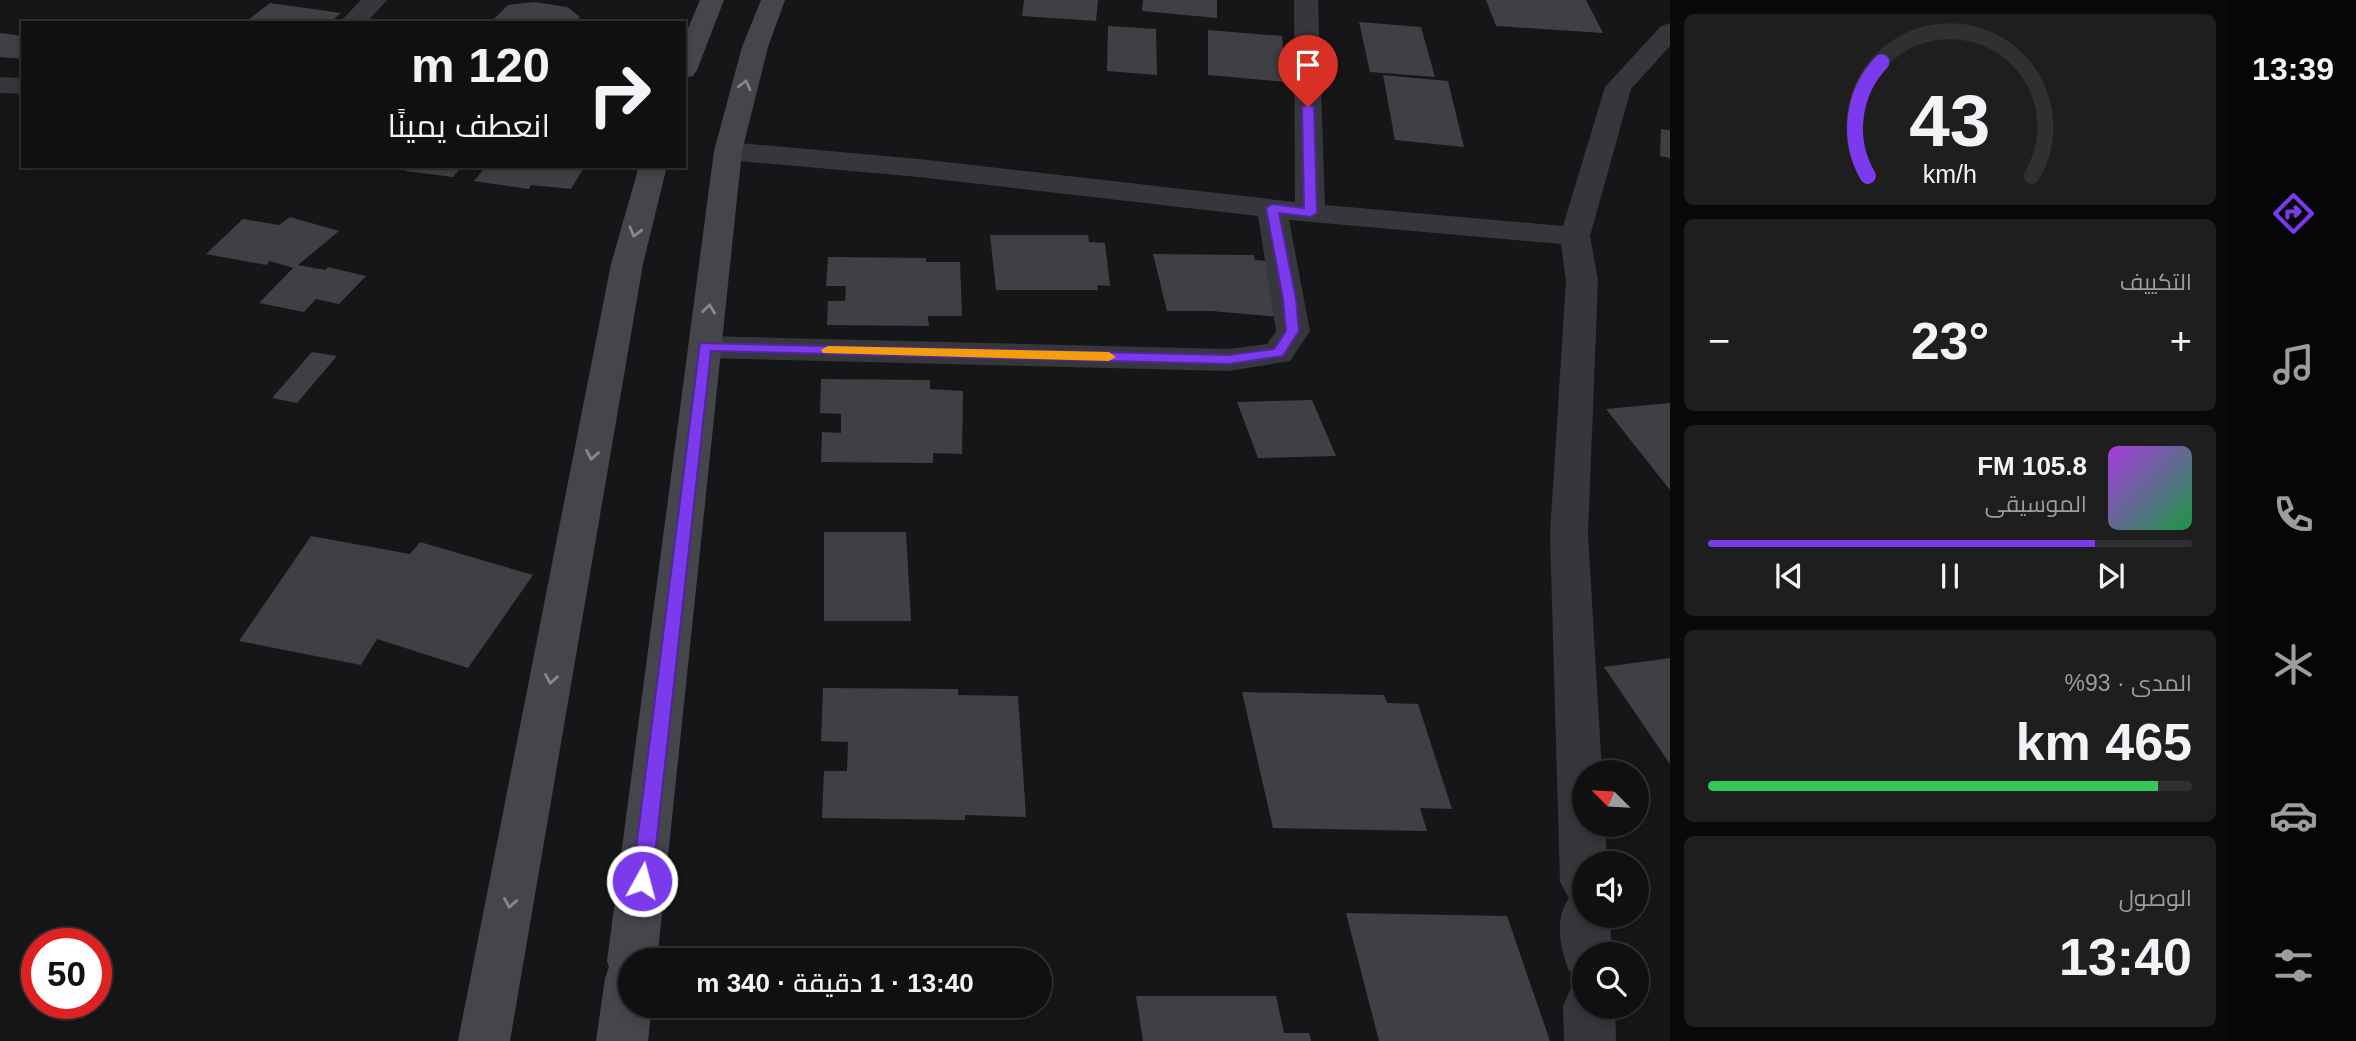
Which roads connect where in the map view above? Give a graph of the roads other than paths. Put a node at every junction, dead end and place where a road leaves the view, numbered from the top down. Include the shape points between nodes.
1 (375, 0) edge
2 (712, 0) edge
3 (773, 0) edge
4 (1306, 0) edge
5 (353, 21) edge
6 (1670, 31) edge
7 (686, 65) edge
8 (0, 85) edge
9 (21, 86) edge
10 (728, 151) junction
11 (652, 168) edge
12 (1272, 208) junction
13 (1310, 213) junction
14 (1575, 236) junction
15 (705, 346) junction
16 (1583, 851) edge
17 (634, 948) edge
18 (625, 1018) edge
19 (1589, 1019) edge
20 (484, 1041) edge
21 (622, 1041) edge
22 (1590, 1041) edge

1 - 5 street
2 - 7 main road
10 -> 3 main road via 755,47
4 - 13 street
6 - 14 street via 1618,87
8 - 9 street
10 - 12 street via 919,167
15 -> 10 main road
11 -> 20 main road via 627,264
12 - 13 street
12 - 15 street via 1293,331 1278,353 1229,360
13 - 14 street
14 - 16 street via 1581,280 1569,534
15 - 17 main road
18 - 21 main road
19 - 22 street

